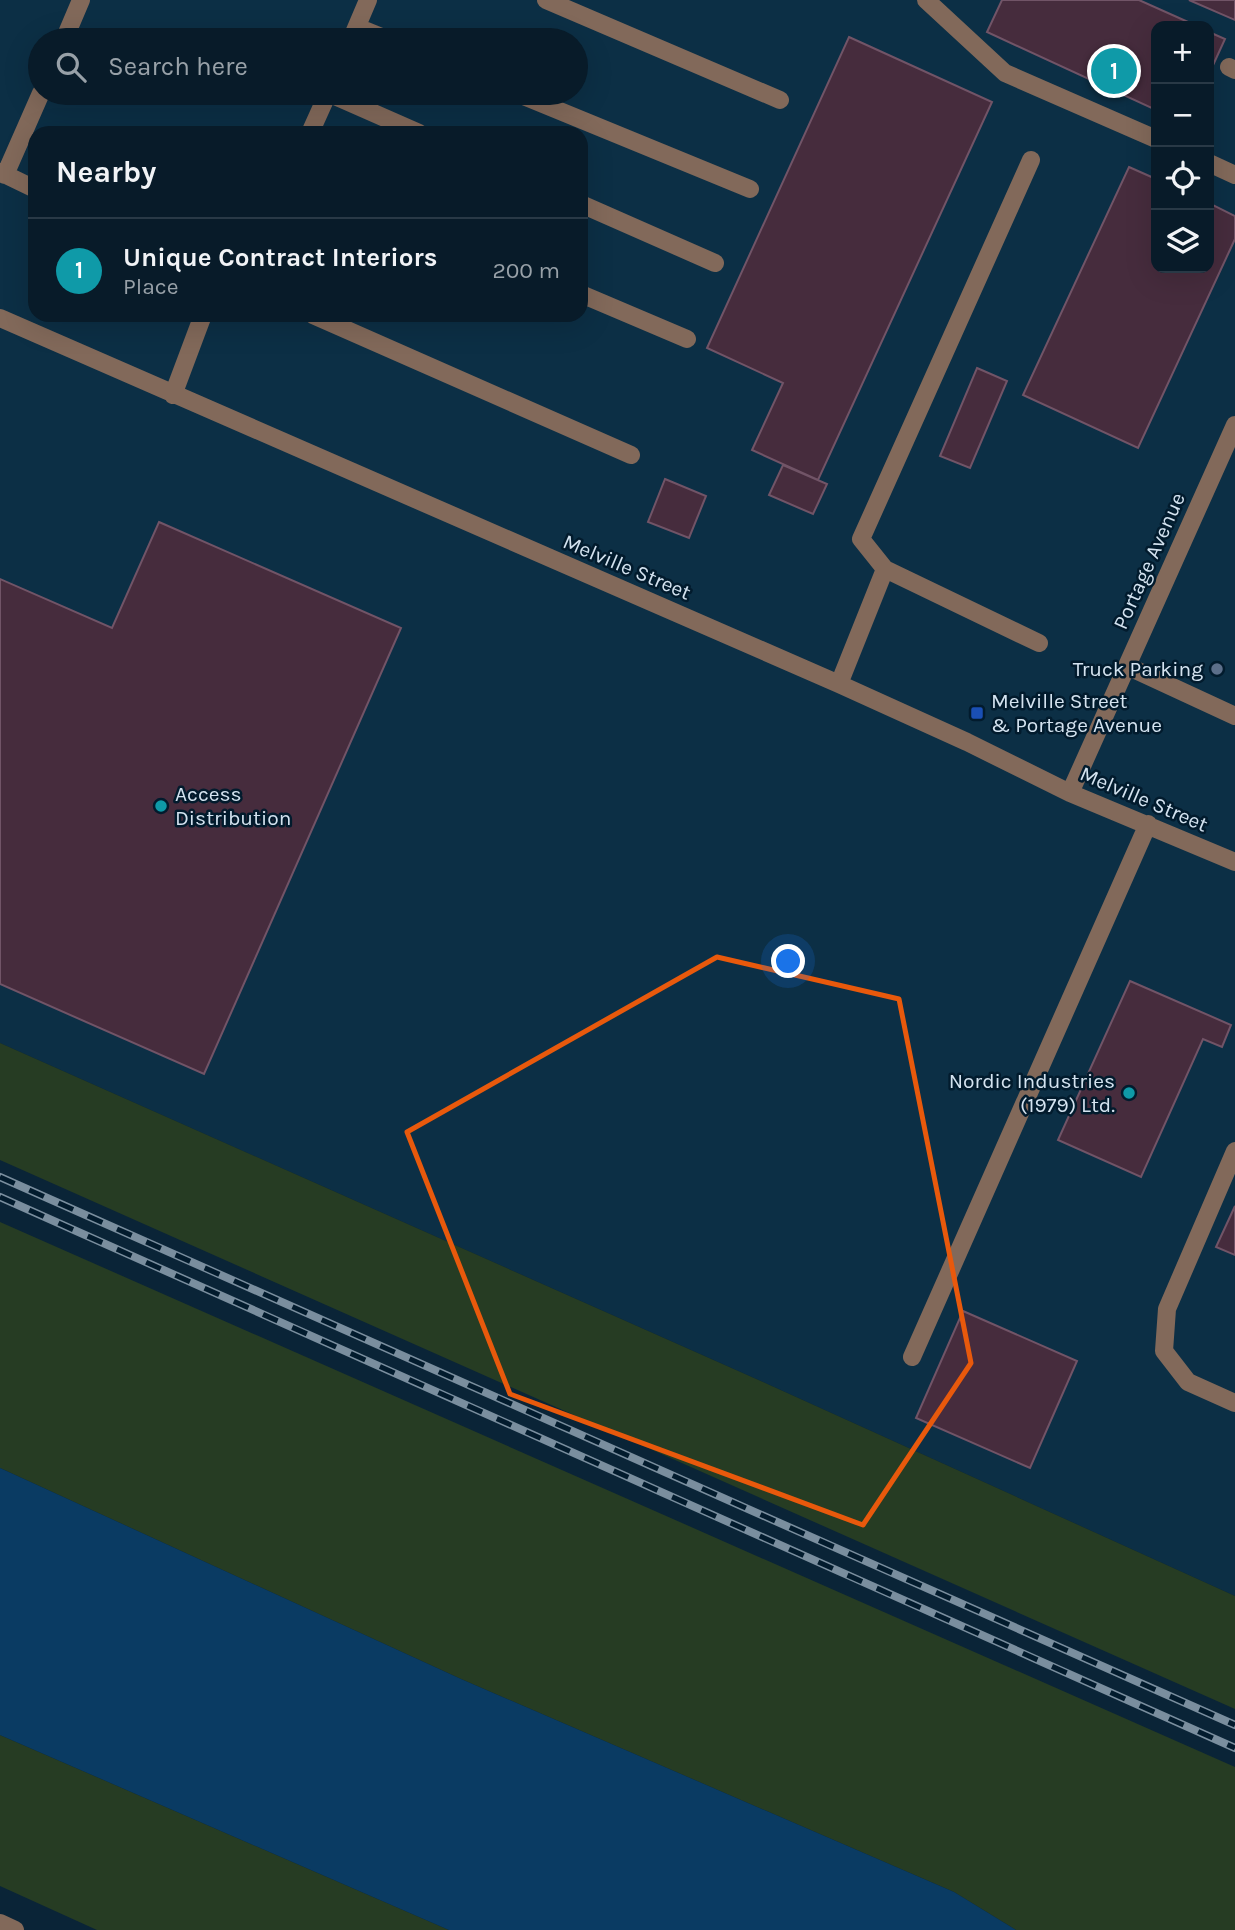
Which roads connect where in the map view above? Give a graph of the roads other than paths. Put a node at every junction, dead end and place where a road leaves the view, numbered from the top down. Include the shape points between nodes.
1 (81, 0) edge
2 (368, 0) edge
3 (546, 0) edge
4 (926, 0) edge
5 (69, 28) edge
6 (356, 28) edge
7 (780, 100) dead end
8 (35, 105) edge
9 (323, 105) edge
10 (355, 105) edge
11 (545, 105) edge
12 (313, 126) edge
13 (403, 126) edge
14 (1151, 137) edge
15 (1031, 160) dead end
16 (1214, 165) edge
17 (3, 174) edge
18 (1235, 175) edge
19 (28, 185) edge
20 (750, 189) dead end
21 (588, 207) edge
22 (715, 263) dead end
23 (588, 297) edge
24 (0, 318) edge
25 (201, 322) edge
26 (329, 322) edge
27 (687, 339) dead end
28 (173, 395) junction
29 (1235, 425) edge
30 (631, 455) dead end
31 (885, 569) junction
32 (1039, 643) dead end
33 (1128, 666) junction
34 (839, 684) junction
35 (1235, 716) edge
36 (1070, 793) junction
37 (1148, 824) junction
38 (1235, 862) edge
39 (1235, 1151) edge
40 (912, 1357) dead end
41 (1235, 1404) edge
42 (0, 1923) edge
43 (15, 1930) edge

1 - 5 street
2 - 6 street
3 - 7 street
4 - 14 street via 1005,73
8 - 17 street
9 - 12 street
10 - 13 street
11 - 20 street
15 - 31 street via 861,539
16 - 18 street
17 - 19 street
21 - 22 street
23 - 27 street
24 - 28 street, Melville Street
25 - 28 street
26 - 30 street
28 - 34 street, Melville Street
29 - 33 street, Portage Avenue
31 - 32 street
31 - 34 street
33 - 35 street
33 - 36 street, Portage Avenue
34 - 36 street, Melville Street
36 - 37 street, Melville Street
37 - 38 street, Melville Street
37 - 40 street
39 - 41 street via 1167,1309 1164,1350 1188,1382
42 - 43 street

